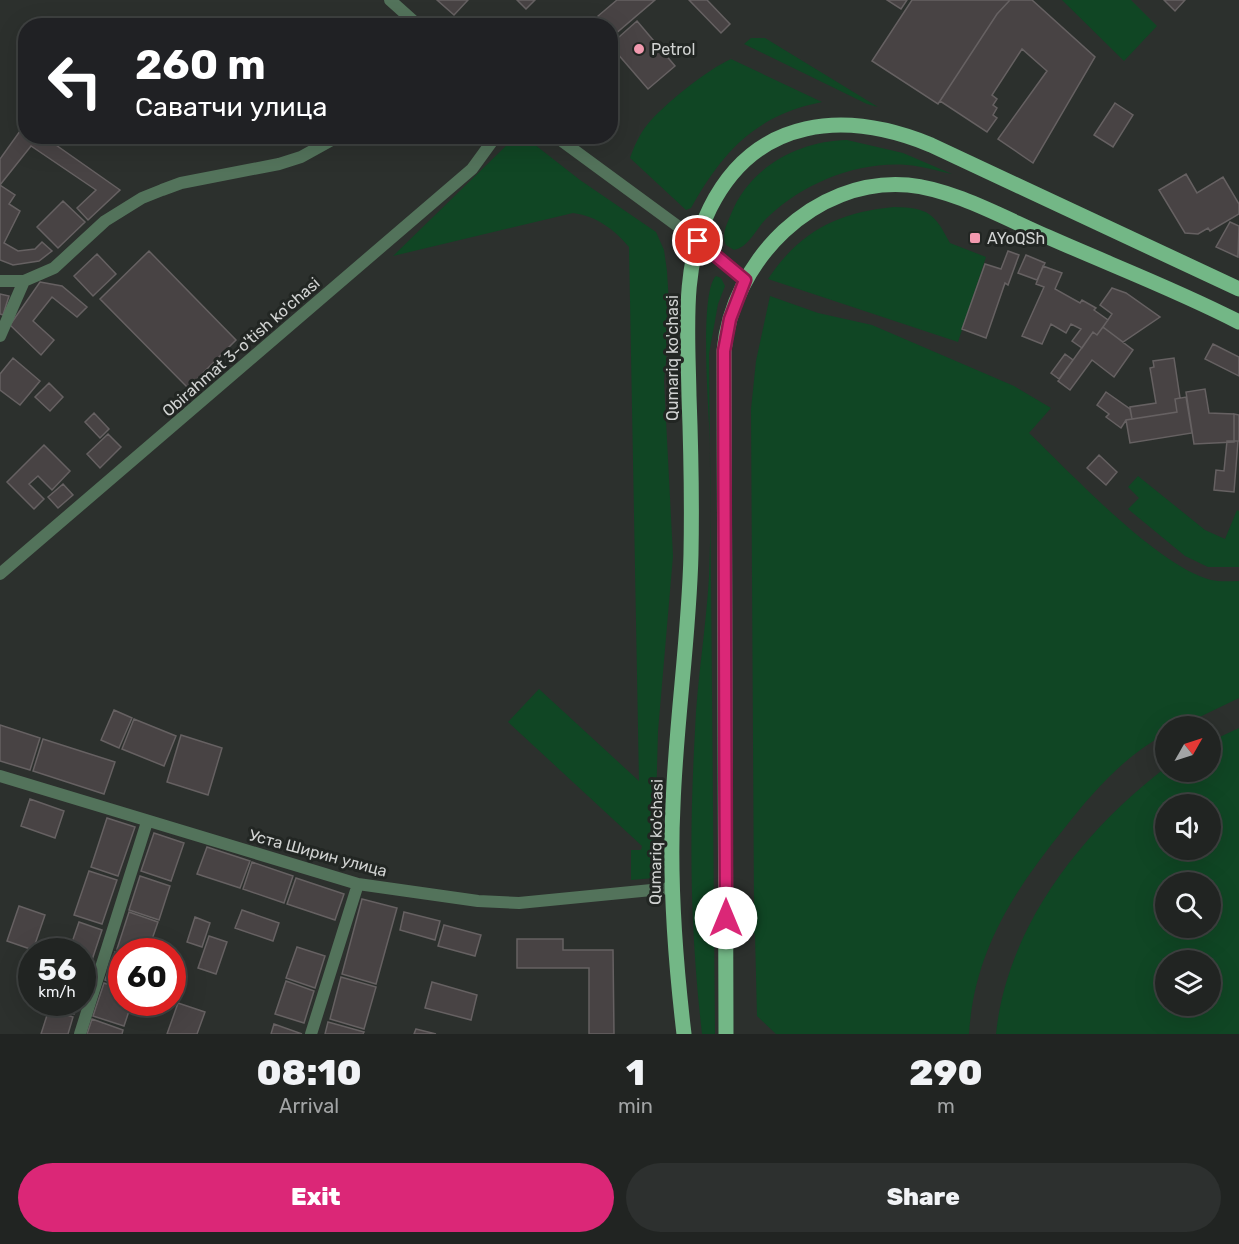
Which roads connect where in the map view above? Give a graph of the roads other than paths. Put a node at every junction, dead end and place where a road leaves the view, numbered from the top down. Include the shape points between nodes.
1 (390, 0) edge
2 (410, 18) edge
3 (325, 144) edge
4 (490, 144) edge
5 (566, 144) edge
6 (698, 241) junction
7 (745, 280) junction
8 (0, 281) edge
9 (24, 281) junction
10 (1239, 290) edge
11 (1239, 322) edge
12 (0, 336) edge
13 (0, 574) edge
14 (0, 776) edge
15 (147, 822) junction
16 (358, 884) junction
17 (672, 888) junction
18 (80, 1034) edge
19 (311, 1034) edge
20 (684, 1034) edge
21 (726, 1034) edge

1 - 2 street
3 - 9 street via 301,157 181,183 142,198 105,221 54,268
4 - 13 street, Obirahmat 3-o'tish ko'chasi via 472,169
5 - 6 street
6 - 7 street
6 - 10 main road, Qumariq ko'chasi via 711,206 725,184 763,147 813,126 853,125 892,132 931,146
6 - 17 main road, Qumariq ko'chasi via 688,305 691,556 673,792
7 - 11 main road via 770,244 815,208 860,189 908,185 944,193
7 - 21 main road via 730,319 724,351
8 - 9 street
9 - 12 street
14 - 15 street, Уста Ширин улица
15 - 16 street, Уста Ширин улица
15 - 18 street
16 - 17 street, Уста Ширин улица via 466,900 519,903
16 - 19 street
17 - 20 main road, Qumariq ko'chasi

